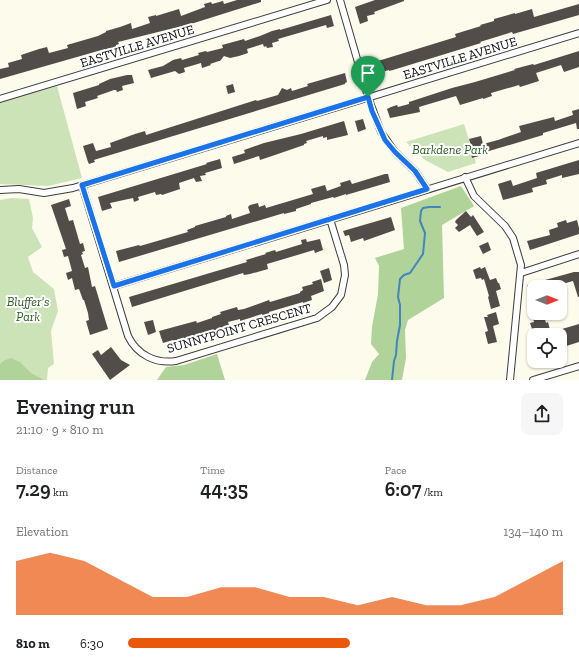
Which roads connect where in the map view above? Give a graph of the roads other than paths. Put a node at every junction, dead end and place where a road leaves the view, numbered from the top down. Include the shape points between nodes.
1 (327, 0) edge
2 (340, 0) edge
3 (579, 33) edge
4 (368, 97) junction
5 (0, 99) edge
6 (579, 143) edge
7 (465, 178) junction
8 (82, 185) junction
9 (427, 189) junction
10 (0, 190) edge
11 (330, 219) junction
12 (579, 254) edge
13 (521, 272) junction
14 (114, 286) junction
15 (579, 366) edge
16 (510, 380) edge
17 (533, 380) edge

1 - 5 street, EASTVILLE AVENUE
2 - 4 street
3 - 4 street, EASTVILLE AVENUE
4 - 8 street, EASTVILLE AVENUE
4 - 9 street via 385,140 415,171
6 - 7 street
7 - 9 street
7 - 13 street via 474,196 505,226 513,238
8 - 10 street, EASTVILLE AVENUE via 44,193 19,189
8 - 14 street, SUNNYPOINT CRESCENT
9 - 11 street
11 - 14 street
11 - 14 street, SUNNYPOINT CRESCENT via 345,275 341,295 332,307 317,318 169,362 140,353 132,344
12 - 13 street
13 - 16 street
15 - 17 street

